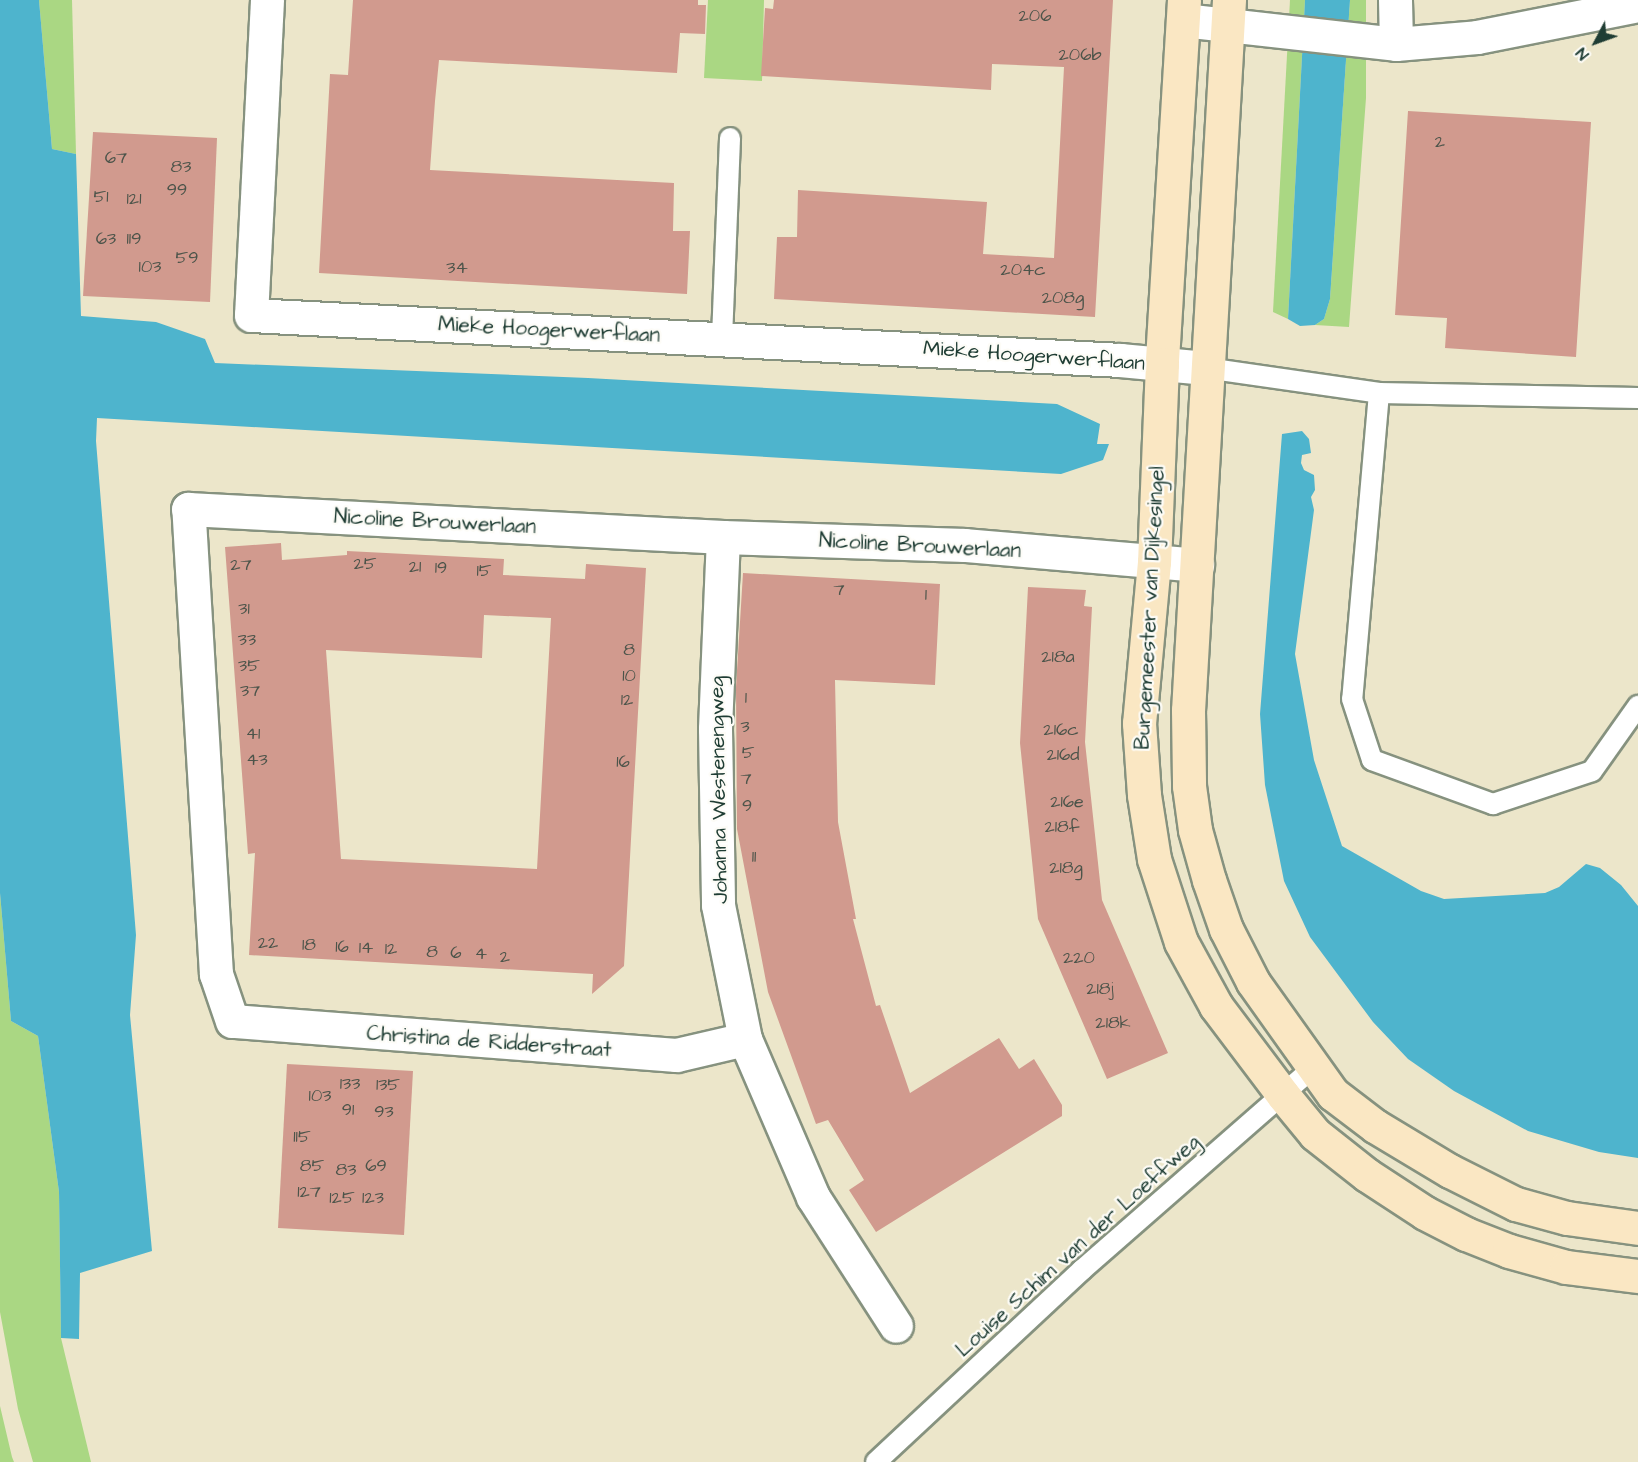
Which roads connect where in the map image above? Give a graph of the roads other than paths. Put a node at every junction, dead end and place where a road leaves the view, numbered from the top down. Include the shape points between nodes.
1 (267, 0) edge
2 (1395, 0) edge
3 (1638, 6) edge
4 (1184, 10) edge
5 (1228, 13) edge
6 (1396, 44) junction
7 (730, 138) dead end
8 (722, 338) junction
9 (1162, 364) junction
10 (1206, 368) junction
11 (1379, 393) junction
12 (1638, 398) edge
13 (723, 537) junction
14 (1154, 562) junction
15 (1197, 565) junction
16 (1638, 706) edge
17 (232, 1021) joint
18 (745, 1039) junction
19 (1313, 1068) junction
20 (1283, 1095) junction
21 (1638, 1228) edge
22 (1638, 1276) edge
23 (896, 1326) dead end
24 (876, 1462) edge

1 - 8 street, Mieke Hoogerwerflaan via 251,315
2 - 6 street
3 - 6 street via 1477,38
4 - 5 street
4 - 9 street, Burgemeester van Dijkesingel
5 - 6 street
5 - 10 street, Burgemeester van Dijkesingel
7 - 8 lane
8 - 9 street, Mieke Hoogerwerflaan
9 - 10 street, Mieke Hoogerwerflaan
9 - 14 street, Burgemeester van Dijkesingel
10 - 11 lane
10 - 15 street, Burgemeester van Dijkesingel
11 - 12 lane
11 - 16 lane via 1352,699 1372,760 1492,804 1592,771
13 - 14 street, Nicoline Brouwerlaan via 965,545
13 - 17 street, Nicoline Brouwerlaan via 188,509 216,974
13 - 18 street, Johanna Westenengweg via 715,729 718,905
14 - 15 street, Nicoline Brouwerlaan
14 - 20 street, Burgemeester van Dijkesingel via 1139,723 1154,859 1182,942 1216,1006
15 - 19 street, Burgemeester van Dijkesingel via 1188,710 1189,786 1195,830 1226,929 1252,982
17 - 18 street, Christina de Ridderstraat via 676,1055
18 - 23 street, Johanna Westenengweg via 813,1197
19 - 20 lane, Louise Schim van der Loeffweg
19 - 21 street, Burgemeester van Dijkesingel via 1334,1094 1375,1126 1450,1171 1516,1204 1567,1218
20 - 22 street, Burgemeester van Dijkesingel via 1315,1134 1367,1175 1466,1234 1566,1267
20 - 24 lane, Louise Schim van der Loeffweg via 1082,1270

